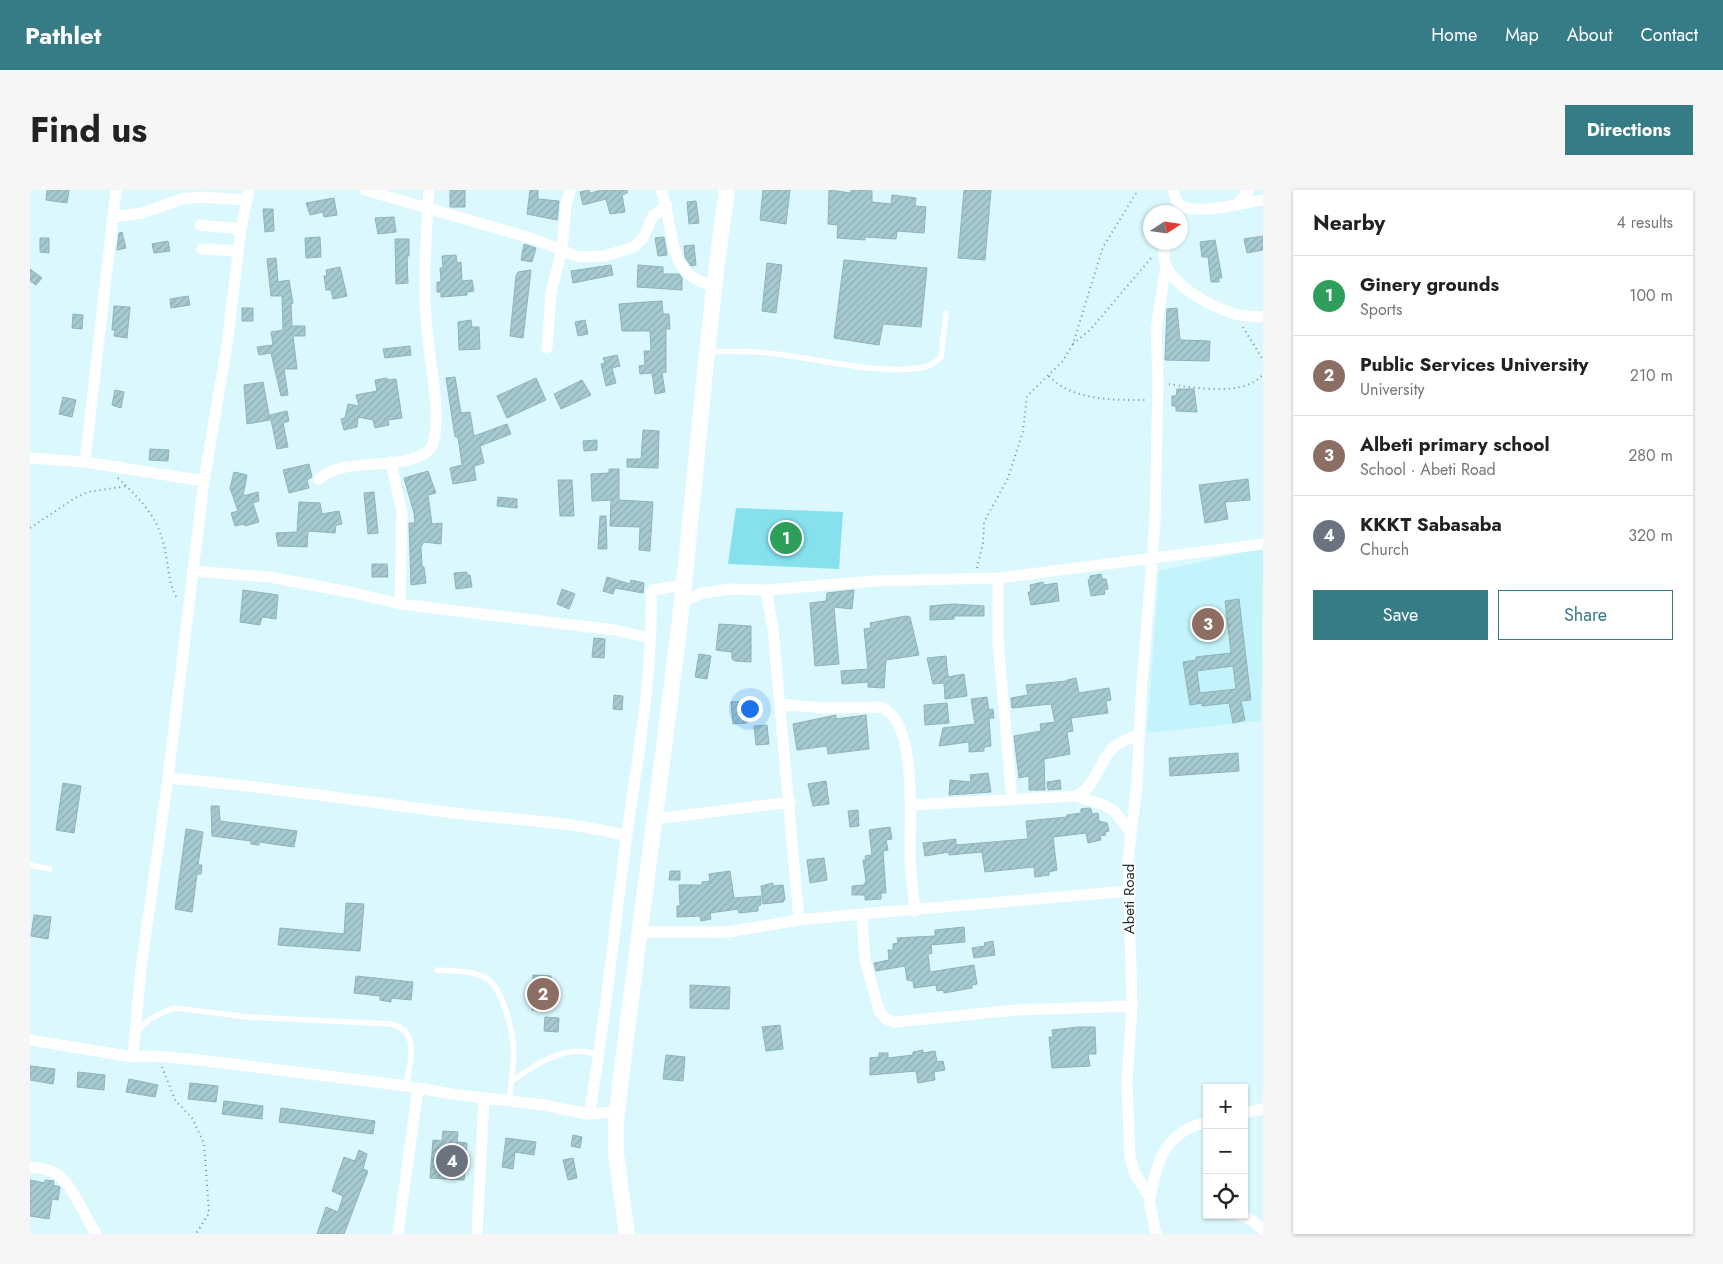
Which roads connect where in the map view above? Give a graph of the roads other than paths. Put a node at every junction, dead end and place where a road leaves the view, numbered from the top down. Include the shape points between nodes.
1 (116, 190) edge
2 (365, 190) edge
3 (429, 190) edge
4 (570, 190) edge
5 (661, 190) edge
6 (727, 190) edge
7 (1173, 190) edge
8 (1249, 190) edge
9 (248, 195) edge
10 (1263, 200) edge
11 (1237, 204) junction
12 (667, 205) junction
13 (1177, 205) edge
14 (428, 207) junction
15 (1188, 209) edge
16 (113, 217) junction
17 (200, 225) dead end
18 (241, 229) junction
19 (202, 249) dead end
20 (562, 250) junction
21 (1165, 250) edge
22 (238, 251) junction
23 (1166, 265) junction
24 (713, 286) junction
25 (946, 313) dead end
26 (1263, 317) edge
27 (547, 348) dead end
28 (706, 351) junction
29 (30, 458) edge
30 (85, 462) junction
31 (391, 462) junction
32 (319, 478) dead end
33 (204, 481) junction
34 (1263, 544) edge
35 (1153, 558) junction
36 (192, 571) junction
37 (998, 578) junction
38 (766, 590) junction
39 (682, 593) junction
40 (400, 604) junction
41 (650, 638) junction
42 (780, 704) junction
43 (1138, 734) junction
44 (168, 778) junction
45 (1076, 796) junction
46 (1012, 800) junction
47 (790, 802) junction
48 (911, 805) junction
49 (655, 819) junction
50 (1131, 833) junction
51 (627, 836) junction
52 (30, 865) edge
53 (50, 869) dead end
54 (1129, 891) junction
55 (915, 911) junction
56 (862, 914) junction
57 (799, 920) junction
58 (640, 932) junction
59 (437, 970) dead end
60 (1132, 1006) junction
61 (134, 1037) junction
62 (30, 1040) edge
63 (599, 1056) junction
64 (133, 1057) junction
65 (512, 1081) junction
66 (406, 1086) junction
67 (418, 1088) junction
68 (484, 1098) junction
69 (510, 1101) junction
70 (1263, 1109) edge
71 (617, 1112) junction
72 (1248, 1113) edge
73 (589, 1114) junction
74 (1203, 1123) edge
75 (30, 1167) edge
76 (1150, 1198) junction
77 (1248, 1219) edge
78 (1263, 1230) edge
79 (96, 1234) edge
80 (398, 1234) edge
81 (477, 1234) edge
82 (627, 1234) edge
83 (1156, 1234) edge

1 - 16 street
2 - 14 street
3 - 14 street
4 - 20 street
5 - 12 street
6 - 24 main road
7 - 13 street
8 - 11 street
9 - 16 street via 182,199 142,213
9 - 18 street
10 - 11 street
11 - 15 street
12 - 20 street via 653,216 643,238 634,247 591,257 579,257
12 - 24 street via 675,255 680,266 699,283
14 - 20 street
14 - 31 street via 425,298 435,438 428,451
16 - 30 street
17 - 18 street
18 - 22 street
19 - 22 street
20 - 27 street via 551,293
21 - 23 street, Abeti Road
22 - 33 street via 227,346
23 - 26 street via 1170,275 1202,300 1232,314
23 - 35 street, Abeti Road via 1156,330 1158,380
24 - 28 main road
25 - 28 lane via 941,357 922,368 845,364 758,352
28 - 39 main road
29 - 30 street
30 - 33 street
31 - 32 street via 348,466 324,473
31 - 40 street via 402,513
33 - 36 street
34 - 35 street
35 - 37 street
35 - 43 street, Abeti Road
36 - 40 street via 270,577
36 - 44 street
37 - 38 street via 874,580
37 - 46 street via 998,641
38 - 39 street
38 - 42 street
39 - 41 street via 653,590
39 - 49 main road
40 - 41 street via 614,630
41 - 51 street
42 - 47 street
42 - 48 street via 822,708 881,707 888,710 895,719 908,763
43 - 45 street via 1110,752 1090,786
43 - 50 street, Abeti Road via 1137,784
44 - 51 street via 246,784 480,816 593,827
44 - 61 street
45 - 46 street
45 - 50 street via 1104,804 1114,811
46 - 48 street
47 - 49 street
47 - 57 street
48 - 55 street via 910,856
49 - 58 main road
50 - 54 street, Abeti Road
51 - 63 street
52 - 53 lane
54 - 55 street via 983,902
54 - 60 street, Abeti Road
55 - 56 street
56 - 57 street
56 - 60 street via 865,960 879,1011 886,1019 895,1022 1016,1010
57 - 58 street via 728,932
58 - 71 main road
59 - 65 lane via 479,975 492,981 514,1038
60 - 76 street, Abeti Road via 1127,1073 1130,1156 1134,1172
61 - 64 street
61 - 66 lane via 142,1025 176,1008 247,1017 391,1024 408,1032 410,1040
62 - 64 street
63 - 65 lane via 586,1050 556,1056
63 - 73 street
64 - 66 street via 157,1056
65 - 69 lane
66 - 67 street
67 - 68 street
67 - 80 street
68 - 69 street
68 - 81 street
69 - 73 street
70 - 72 street
71 - 73 street
71 - 82 main road via 616,1154
74 - 76 street via 1192,1126 1171,1140
75 - 79 street via 58,1175
76 - 83 street, Abeti Road
77 - 78 street

